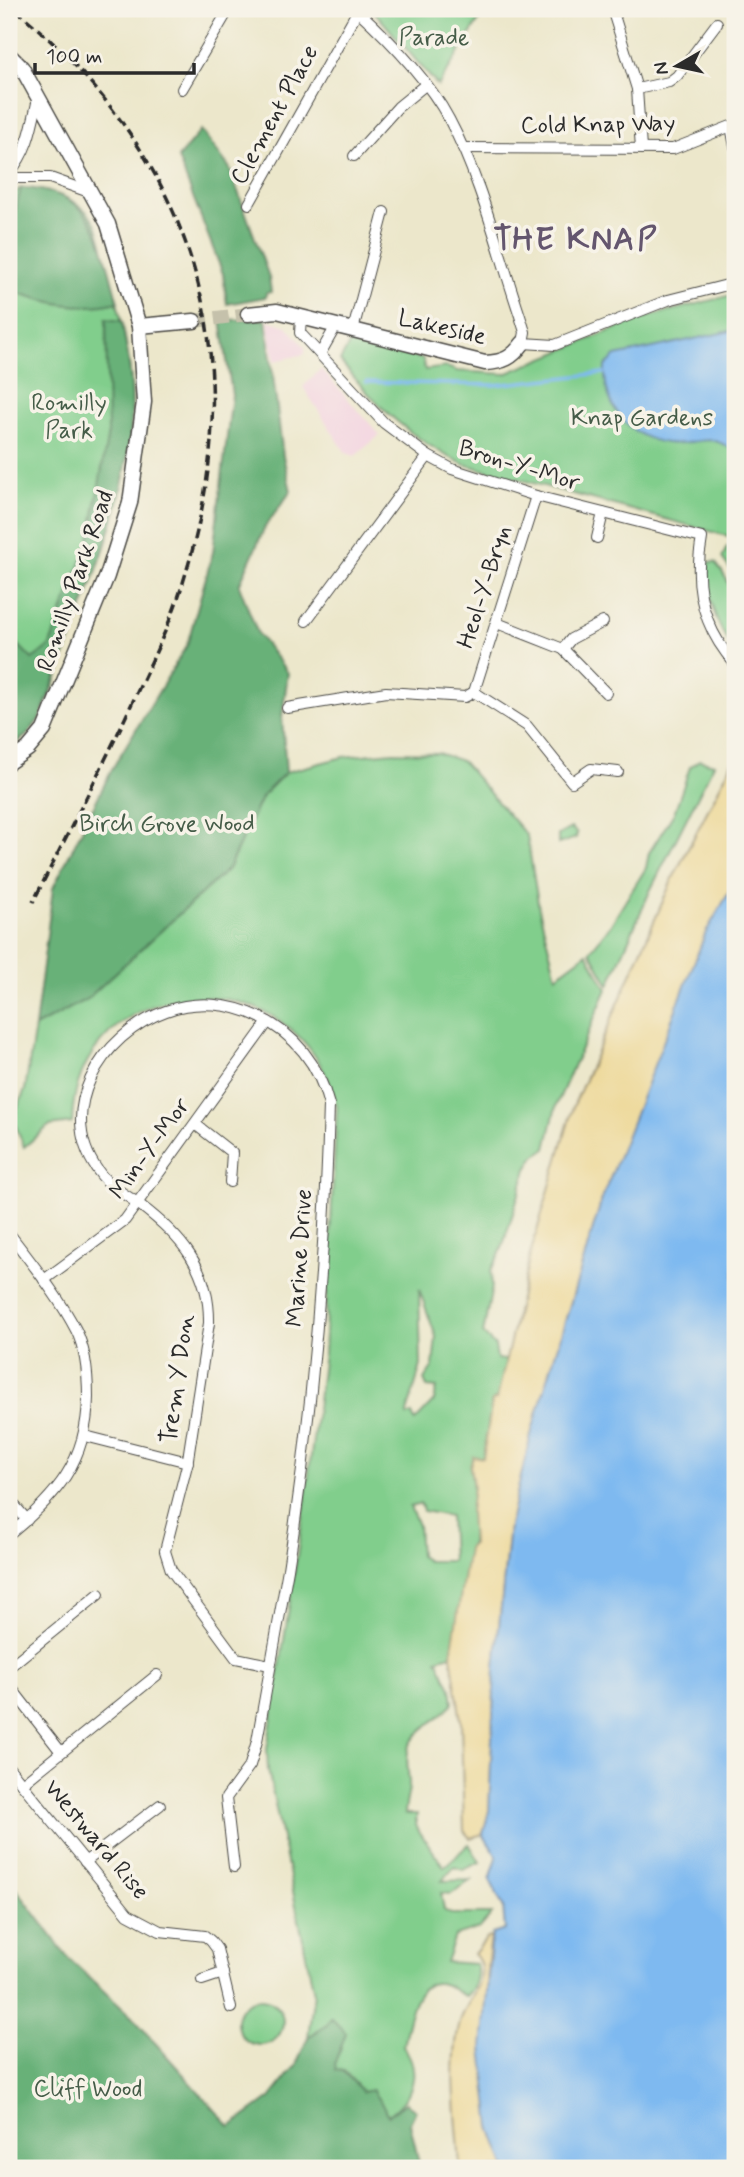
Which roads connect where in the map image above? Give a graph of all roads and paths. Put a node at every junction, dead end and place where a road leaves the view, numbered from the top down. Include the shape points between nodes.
1 (229, 9) edge
2 (357, 9) edge
3 (612, 9) edge
4 (717, 23) dead end
5 (9, 55) edge
6 (425, 85) junction
7 (182, 89) dead end
8 (637, 89) junction
9 (38, 98) junction
10 (735, 147) edge
11 (463, 148) junction
12 (640, 149) junction
13 (354, 156) dead end
14 (9, 176) edge
15 (92, 194) junction
16 (249, 204) dead end
17 (384, 212) dead end
18 (735, 283) edge
19 (248, 314) tunnel mouth
20 (300, 317) junction
21 (194, 321) tunnel mouth
22 (139, 326) junction
23 (336, 326) junction
24 (353, 330) junction
25 (523, 343) junction
26 (320, 354) junction
27 (428, 457) junction
28 (536, 496) junction
29 (603, 513) junction
30 (597, 538) dead end
31 (306, 621) dead end
32 (603, 622) dead end
33 (496, 623) junction
34 (563, 649) junction
35 (735, 664) edge
36 (474, 692) junction
37 (606, 692) dead end
38 (287, 708) dead end
39 (9, 762) edge
40 (618, 772) dead end
41 (268, 1021) junction
42 (195, 1124) junction
43 (230, 1182) dead end
44 (138, 1204) junction
45 (9, 1233) edge
46 (44, 1280) junction
47 (85, 1436) junction
48 (188, 1462) junction
49 (9, 1499) edge
50 (27, 1520) junction
51 (9, 1535) edge
52 (99, 1594) dead end
53 (270, 1665) junction
54 (9, 1667) edge
55 (157, 1675) dead end
56 (9, 1685) edge
57 (61, 1752) junction
58 (9, 1768) edge
59 (22, 1784) junction
60 (160, 1805) dead end
61 (85, 1862) junction
62 (234, 1867) dead end
63 (223, 1973) junction
64 (202, 1980) dead end
65 (231, 2008) dead end

1 - 7 street
2 - 6 street
2 - 16 street, Clement Place
3 - 8 street
4 - 8 street via 677,76
5 - 9 street, Romilly Park Road via 22,68
6 - 11 street
6 - 13 street via 398,107
8 - 12 street
9 - 14 street via 30,137
9 - 15 street, Romilly Park Road
10 - 12 street, Cold Knap Way via 731,126 680,148
11 - 12 street, Cold Knap Way
11 - 25 street via 525,332
14 - 15 street via 50,178
15 - 22 street, Romilly Park Road via 108,224
17 - 24 street
18 - 25 street via 668,300 555,345
19 - 20 street, Lakeside via 278,311
20 - 23 street, Lakeside
20 - 26 street, Bron-Y-Mor via 300,333
21 - 22 street
22 - 39 street, Romilly Park Road via 144,402 130,503 107,576 54,710 28,749
23 - 24 street, Lakeside
23 - 26 street
24 - 25 street, Lakeside via 485,363 503,362
26 - 27 street, Bron-Y-Mor via 384,423
27 - 28 street, Bron-Y-Mor via 475,479
27 - 31 street
28 - 29 street, Bron-Y-Mor
28 - 33 street, Heol-Y-Bryn
29 - 30 street
29 - 35 street, Bron-Y-Mor via 702,538 698,572 702,605 716,640
32 - 34 street via 571,639
33 - 34 street
33 - 36 street, Heol-Y-Bryn
34 - 37 street
36 - 38 street via 465,697 386,692
36 - 40 street via 527,726 572,782 591,769
41 - 42 street, Min-Y-Mor
41 - 44 street, Marine Drive via 224,1005 177,1007 129,1030 96,1065 84,1099 82,1123 89,1153 114,1189
41 - 53 street, Marine Drive via 293,1038 314,1064 329,1105 316,1351 288,1570
42 - 43 street via 232,1153
42 - 44 street, Min-Y-Mor
44 - 46 street, Min-Y-Mor via 105,1237
44 - 48 street, Trem Y Don via 188,1249 203,1276 210,1304
45 - 46 street
46 - 47 street via 70,1320 83,1351 88,1378
47 - 48 street, Trem Y Don
47 - 50 street via 62,1482
48 - 53 street, Trem Y Don via 166,1542 171,1570 236,1658
49 - 50 street
50 - 51 street
52 - 54 street
53 - 62 street, Marine Drive via 250,1765 226,1798
55 - 57 street
56 - 57 street
57 - 59 street
58 - 59 street, Westward Rise
59 - 61 street, Westward Rise
60 - 61 street
61 - 63 street, Westward Rise via 128,1913 145,1926 205,1936 217,1950
63 - 64 street
63 - 65 street, Westward Rise

